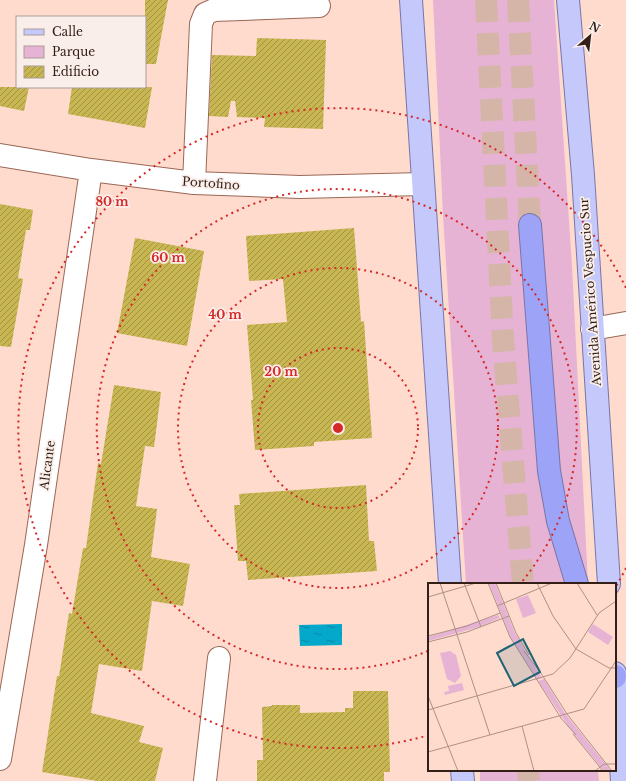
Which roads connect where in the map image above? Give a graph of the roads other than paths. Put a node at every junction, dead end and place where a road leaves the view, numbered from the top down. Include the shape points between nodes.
1 (411, 0) edge
2 (568, 0) edge
3 (319, 6) dead end
4 (0, 155) edge
5 (91, 170) junction
6 (194, 183) junction
7 (423, 184) junction
8 (530, 225) tunnel mouth
9 (626, 323) edge
10 (592, 329) junction
11 (450, 583) edge
12 (577, 583) edge
13 (609, 583) edge
14 (219, 658) dead end
15 (616, 691) edge
16 (0, 759) edge
17 (462, 771) edge
18 (205, 781) edge
19 (463, 781) edge
20 (622, 781) edge

1 - 7 main road
2 - 10 main road, Avenida Américo Vespucio Sur
3 - 6 street via 214,10 205,14 201,24
4 - 5 street, Portofino
5 - 6 street, Portofino
5 - 16 street, Alicante via 36,545
6 - 7 street, Portofino via 300,187
7 - 11 main road
8 - 12 highway via 549,471 558,521
9 - 10 street
10 - 13 main road, Avenida Américo Vespucio Sur
14 - 18 street
15 - 20 main road
17 - 19 main road

